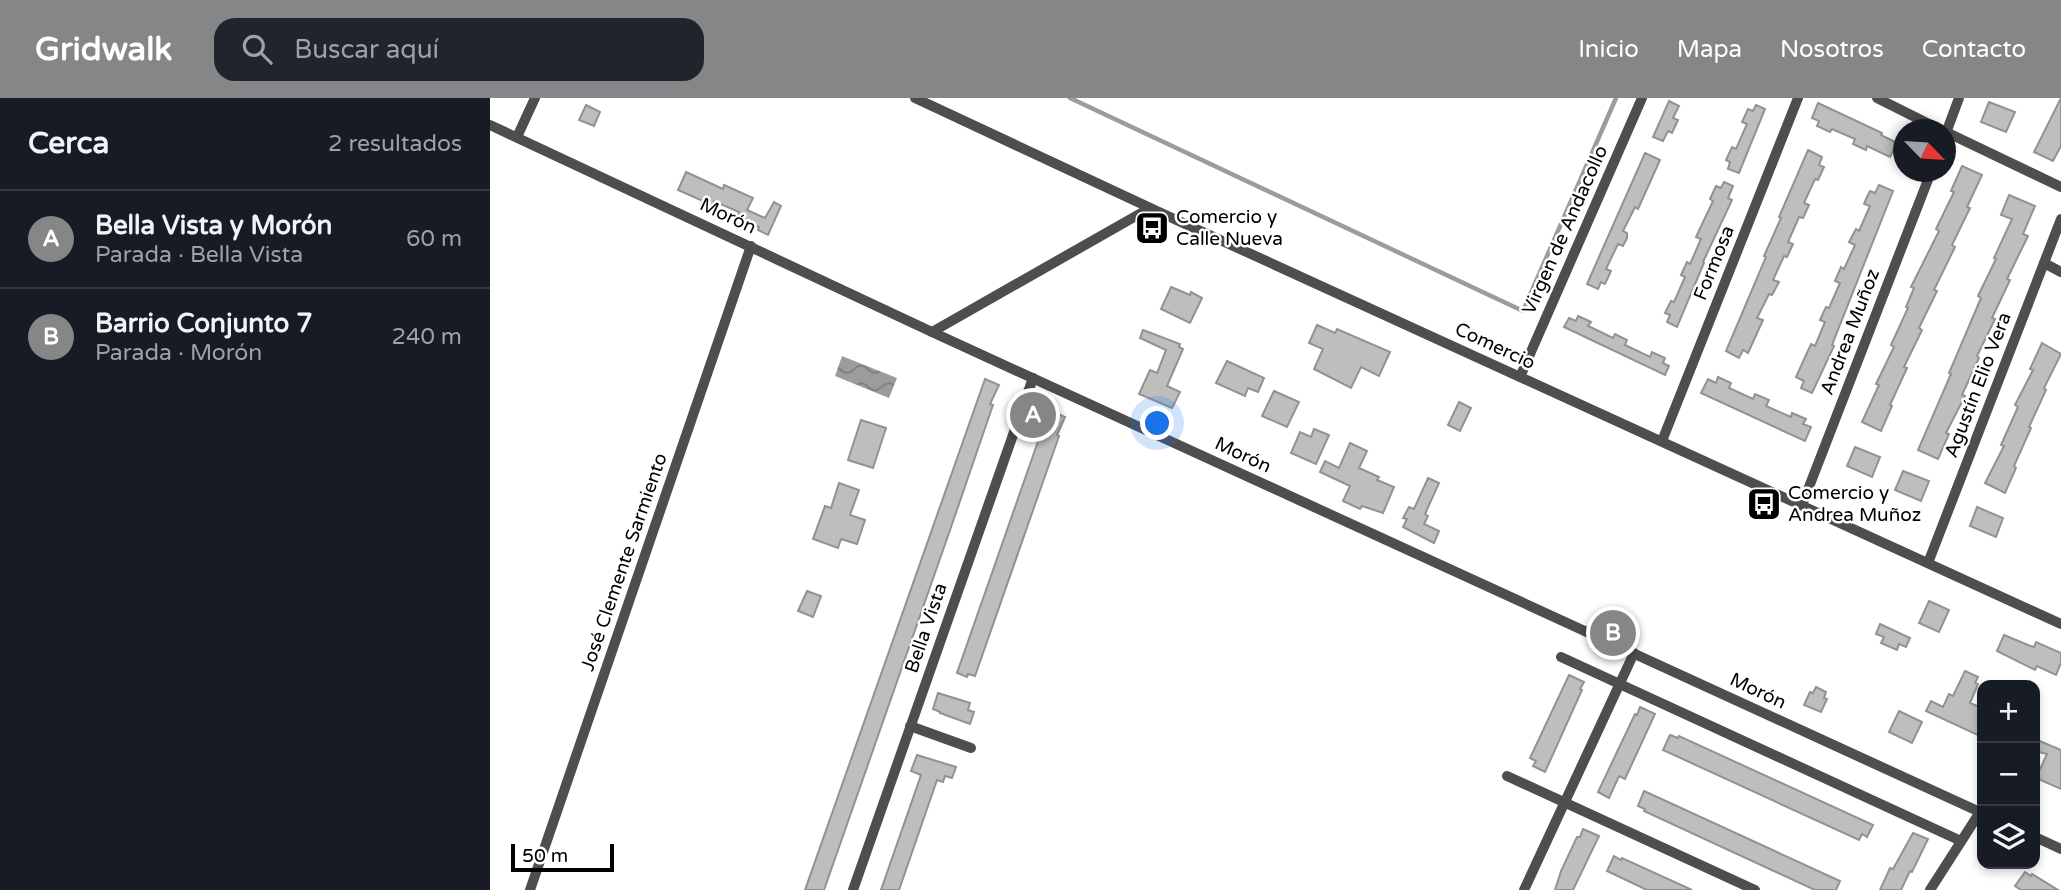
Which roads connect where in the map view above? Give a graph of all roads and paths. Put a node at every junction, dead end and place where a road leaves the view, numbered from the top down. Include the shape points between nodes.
1 (536, 98) edge
2 (915, 98) edge
3 (1642, 98) edge
4 (1798, 98) edge
5 (1877, 98) edge
6 (1959, 98) edge
7 (1918, 119) edge
8 (1950, 119) edge
9 (490, 125) edge
10 (517, 137) junction
11 (1956, 138) edge
12 (1927, 182) edge
13 (2061, 187) edge
14 (1150, 208) junction
15 (2061, 219) edge
16 (751, 246) junction
17 (2044, 264) junction
18 (2061, 272) edge
19 (932, 332) junction
20 (1032, 377) junction
21 (1520, 377) junction
22 (1662, 441) junction
23 (1801, 505) junction
24 (1928, 563) junction
25 (2061, 624) edge
26 (1634, 653) junction
27 (1561, 657) dead end
28 (1619, 684) junction
29 (910, 726) junction
30 (971, 748) dead end
31 (1507, 776) dead end
32 (1565, 802) junction
33 (1977, 810) edge
34 (1977, 818) edge
35 (2040, 839) edge
36 (1961, 841) junction
37 (2061, 849) edge
38 (530, 890) edge
39 (853, 890) edge
40 (1524, 890) edge
41 (1752, 890) edge
42 (1930, 890) edge

1 - 10 street
2 - 14 street, Comercio
3 - 21 street, Virgen de Andacollo
4 - 22 street, Formosa
5 - 7 street
6 - 8 street
9 - 10 street, Morón
10 - 16 street, Morón
11 - 13 street
12 - 23 street, Andrea Muñoz
14 - 19 street
14 - 21 street, Comercio
15 - 17 street, Agustín Elio Vera
16 - 19 street, Morón
16 - 38 street, José Clemente Sarmiento
17 - 18 street
17 - 24 street, Agustín Elio Vera
19 - 20 street, Morón
20 - 26 street, Morón
20 - 29 street, Bella Vista
21 - 22 street, Comercio
22 - 23 street, Comercio
23 - 24 street, Comercio
24 - 25 street, Comercio
26 - 28 street
26 - 33 street, Morón
27 - 28 street
28 - 32 street
28 - 36 street
29 - 30 street
29 - 39 street, Bella Vista
31 - 32 street
32 - 40 street
32 - 41 street
34 - 36 street
35 - 37 street
36 - 42 street

